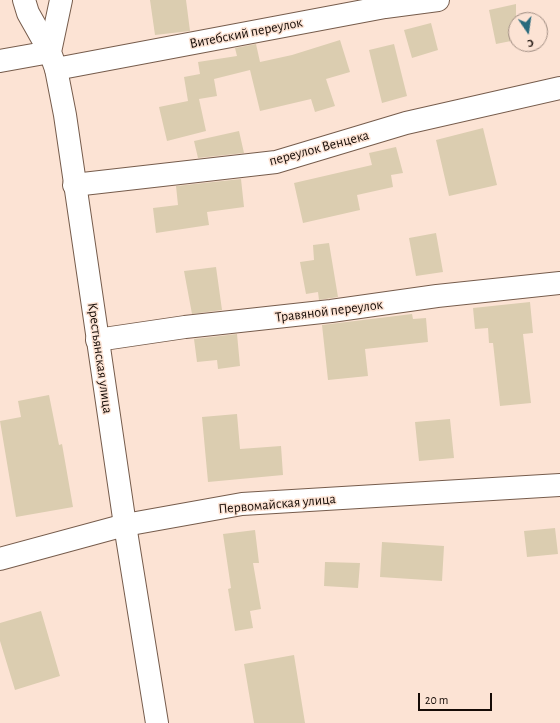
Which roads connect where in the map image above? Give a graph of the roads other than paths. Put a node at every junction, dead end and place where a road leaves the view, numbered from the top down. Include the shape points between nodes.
1 (24, 0) edge
2 (61, 0) edge
3 (438, 0) edge
4 (384, 3) edge
5 (0, 61) edge
6 (53, 61) junction
7 (560, 88) edge
8 (74, 185) junction
9 (560, 283) edge
10 (98, 340) junction
11 (560, 485) edge
12 (125, 525) junction
13 (0, 559) edge
14 (157, 723) edge

1 - 6 street, Крестьянская улица
2 - 6 street
3 - 4 street, Витебский переулок
4 - 6 street, Витебский переулок
5 - 6 street, Витебский переулок
6 - 8 street, Крестьянская улица via 65,115
7 - 8 street, переулок Венцека via 406,123 276,162
8 - 10 street, Крестьянская улица
9 - 10 street, Травяной переулок via 437,296 331,312 185,327
10 - 12 street, Крестьянская улица
11 - 12 street, Первомайская улица via 242,504
12 - 13 street, Первомайская улица
12 - 14 street, Крестьянская улица

